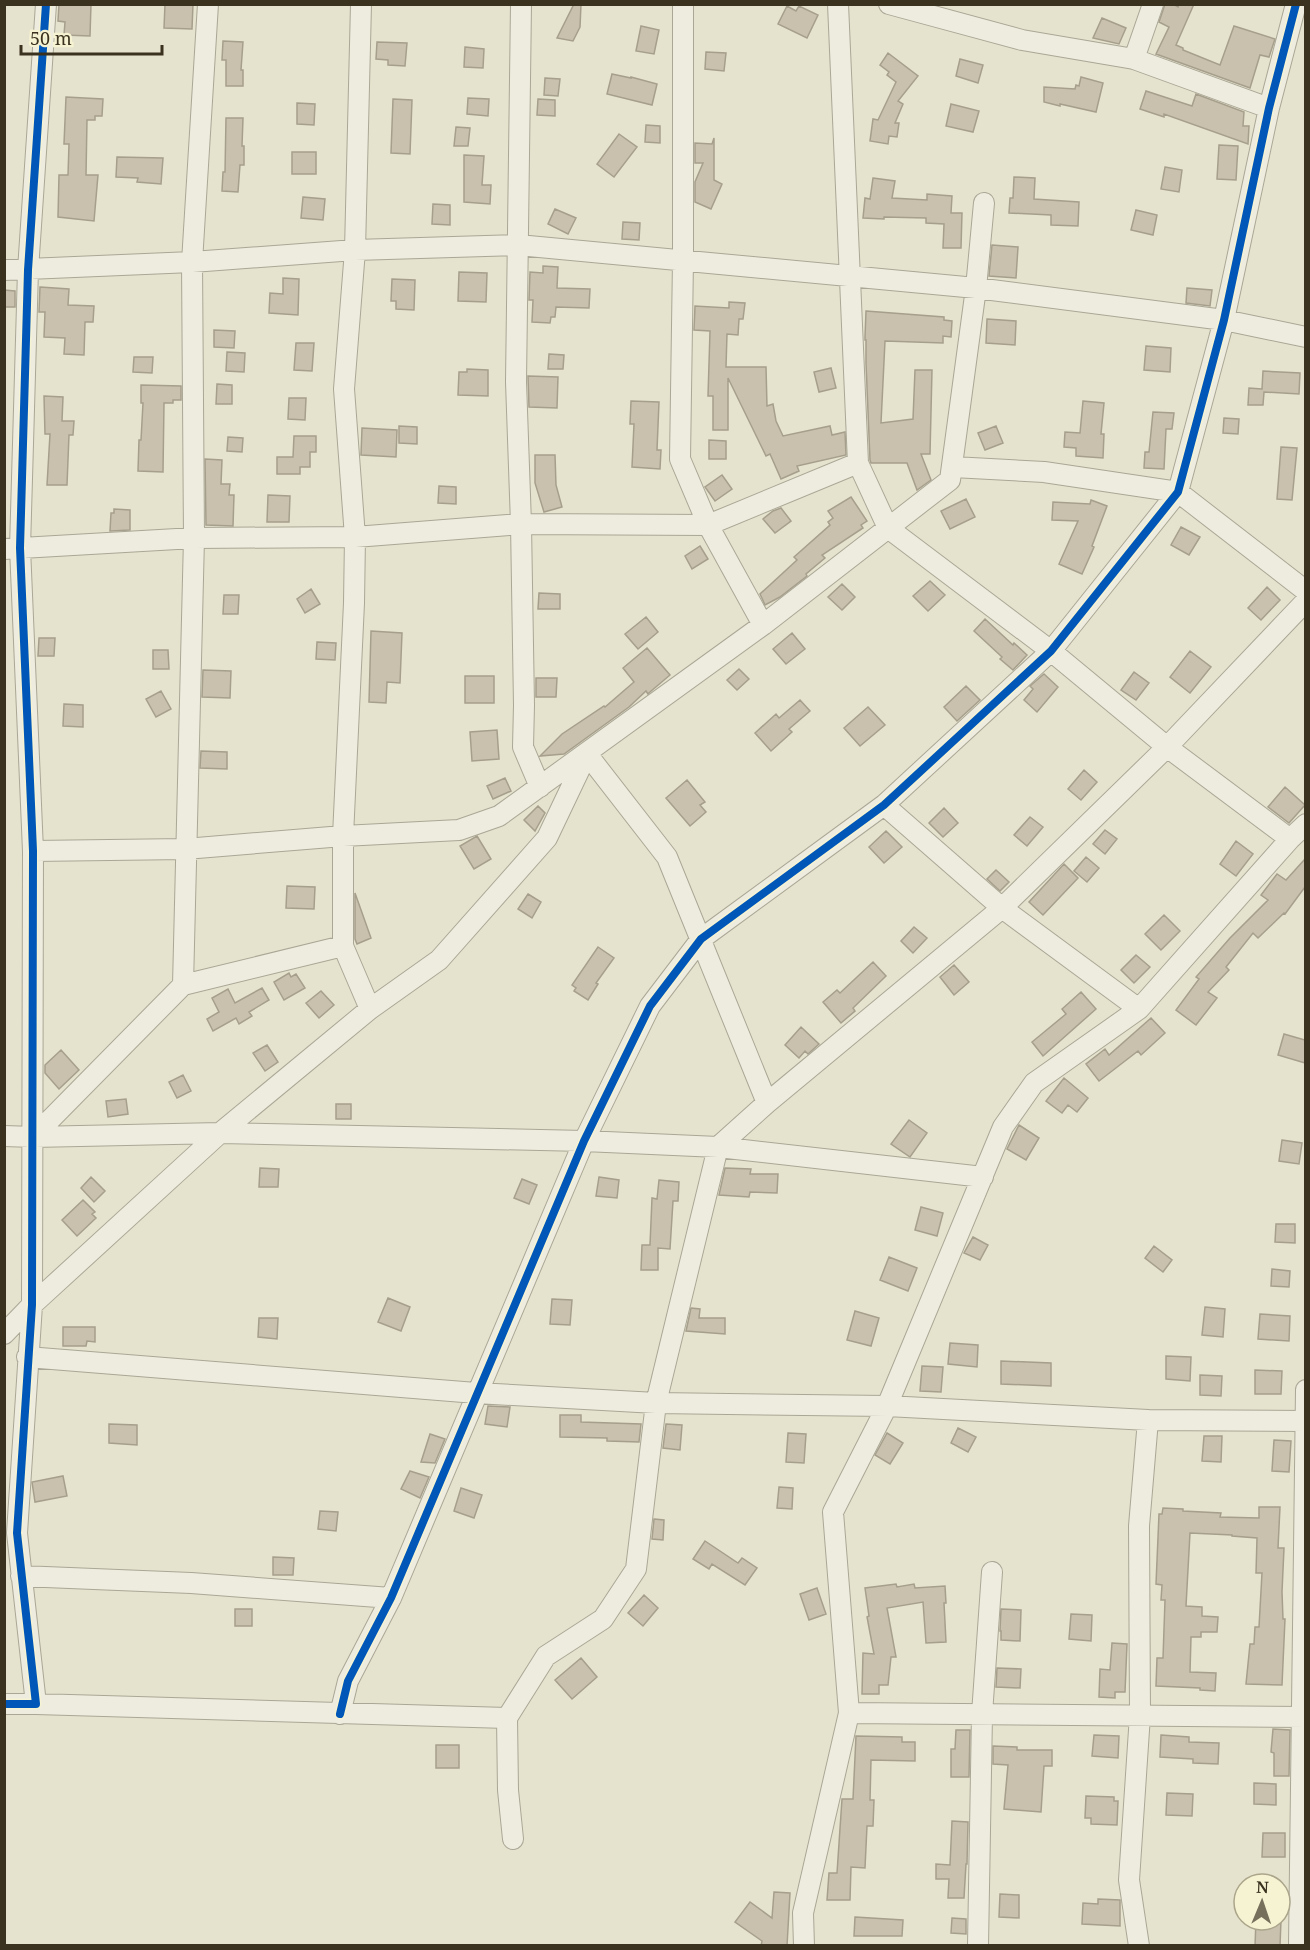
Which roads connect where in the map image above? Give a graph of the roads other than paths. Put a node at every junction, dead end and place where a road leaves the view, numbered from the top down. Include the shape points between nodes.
1 (46, 4) edge
2 (208, 4) edge
3 (361, 4) edge
4 (521, 4) edge
5 (683, 4) edge
6 (838, 4) edge
7 (889, 4) edge
8 (1154, 4) edge
9 (1296, 4) edge
10 (1134, 59) junction
11 (1269, 108) junction
12 (984, 203) dead end
13 (518, 245) junction
14 (356, 250) junction
15 (683, 260) junction
16 (192, 262) junction
17 (4, 270) edge
18 (28, 270) junction
19 (850, 277) junction
20 (976, 288) junction
21 (1224, 320) junction
22 (1305, 337) edge
23 (858, 463) junction
24 (953, 467) junction
25 (1178, 492) junction
26 (521, 524) junction
27 (708, 525) junction
28 (888, 528) junction
29 (355, 537) junction
30 (194, 538) junction
31 (13, 548) edge
32 (1305, 591) edge
33 (1305, 601) edge
34 (763, 625) junction
35 (1051, 651) junction
36 (1167, 747) junction
37 (587, 754) junction
38 (540, 787) junction
39 (884, 805) junction
40 (1305, 824) edge
41 (343, 836) junction
42 (1290, 838) junction
43 (185, 849) junction
44 (33, 851) junction
45 (1002, 908) junction
46 (701, 939) junction
47 (343, 946) junction
48 (183, 985) junction
49 (370, 1009) junction
50 (1139, 1009) junction
51 (767, 1103) junction
52 (220, 1133) junction
53 (4, 1136) edge
54 (33, 1137) junction
55 (584, 1141) junction
56 (718, 1147) junction
57 (983, 1176) junction
58 (32, 1305) junction
59 (4, 1334) edge
60 (27, 1357) junction
61 (1305, 1390) edge
62 (476, 1393) junction
63 (656, 1403) junction
64 (887, 1406) junction
65 (1148, 1420) junction
66 (1305, 1421) edge
67 (992, 1572) dead end
68 (21, 1576) junction
69 (392, 1598) junction
70 (4, 1704) edge
71 (36, 1704) junction
72 (849, 1713) junction
73 (340, 1714) junction
74 (982, 1714) junction
75 (1140, 1715) junction
76 (1304, 1717) edge
77 (507, 1719) junction
78 (513, 1839) dead end
79 (804, 1946) edge
80 (978, 1946) edge
81 (1139, 1946) edge
82 (1299, 1946) edge

1 - 18 street
2 - 16 street
3 - 14 street
4 - 13 street
5 - 15 street
6 - 19 street
7 - 10 street via 1022,40
8 - 10 street
9 - 11 street
10 - 11 street
11 - 21 street
12 - 20 street
13 - 14 street
13 - 15 street
13 - 26 street via 516,382
14 - 16 street
14 - 29 street via 345,388
15 - 19 street
15 - 27 street via 680,459
16 - 18 street
16 - 30 street
17 - 18 street
18 - 31 street
19 - 20 street
19 - 23 street
20 - 21 street
20 - 24 street
21 - 22 street
21 - 25 street
23 - 27 street
23 - 28 street
24 - 25 street via 1044,472
24 - 28 street via 950,480
25 - 32 street
25 - 35 street
26 - 27 street
26 - 29 street
26 - 38 street via 523,747
27 - 34 street
28 - 34 street
28 - 35 street
29 - 30 street
29 - 41 street
30 - 31 street
30 - 43 street
31 - 44 street
33 - 36 street
34 - 37 street
35 - 36 street
35 - 39 street
36 - 42 street
36 - 45 street
37 - 38 street
37 - 46 street via 667,857
37 - 49 street via 547,838 440,960
38 - 41 street via 499,816 459,830
39 - 45 street
39 - 46 street
40 - 42 street
41 - 43 street
41 - 47 street
42 - 50 street
43 - 44 street
43 - 48 street
44 - 54 street
45 - 50 street
45 - 51 street
46 - 51 street
46 - 55 street via 650,1006
47 - 48 street
47 - 49 street
48 - 54 street
49 - 52 street
50 - 57 street via 1034,1083 1003,1127
51 - 56 street
52 - 54 street
52 - 55 street
52 - 58 street
53 - 54 street
54 - 58 street
55 - 56 street
55 - 62 street
56 - 57 street
56 - 63 street
57 - 64 street
58 - 59 street
58 - 60 street
60 - 62 street
60 - 68 street via 17,1533
61 - 66 street
62 - 63 street
62 - 69 street
63 - 64 street
63 - 77 street via 636,1569 603,1619 546,1656
64 - 65 street
64 - 72 street via 833,1512
65 - 66 street
65 - 75 street via 1139,1526
66 - 76 street
67 - 74 street
68 - 69 street via 190,1583
68 - 71 street
69 - 73 street via 348,1681
70 - 71 street
71 - 73 street
72 - 74 street
72 - 79 street via 803,1913
73 - 77 street
74 - 75 street
74 - 80 street
75 - 76 street
75 - 81 street via 1129,1880
76 - 82 street
77 - 78 street

